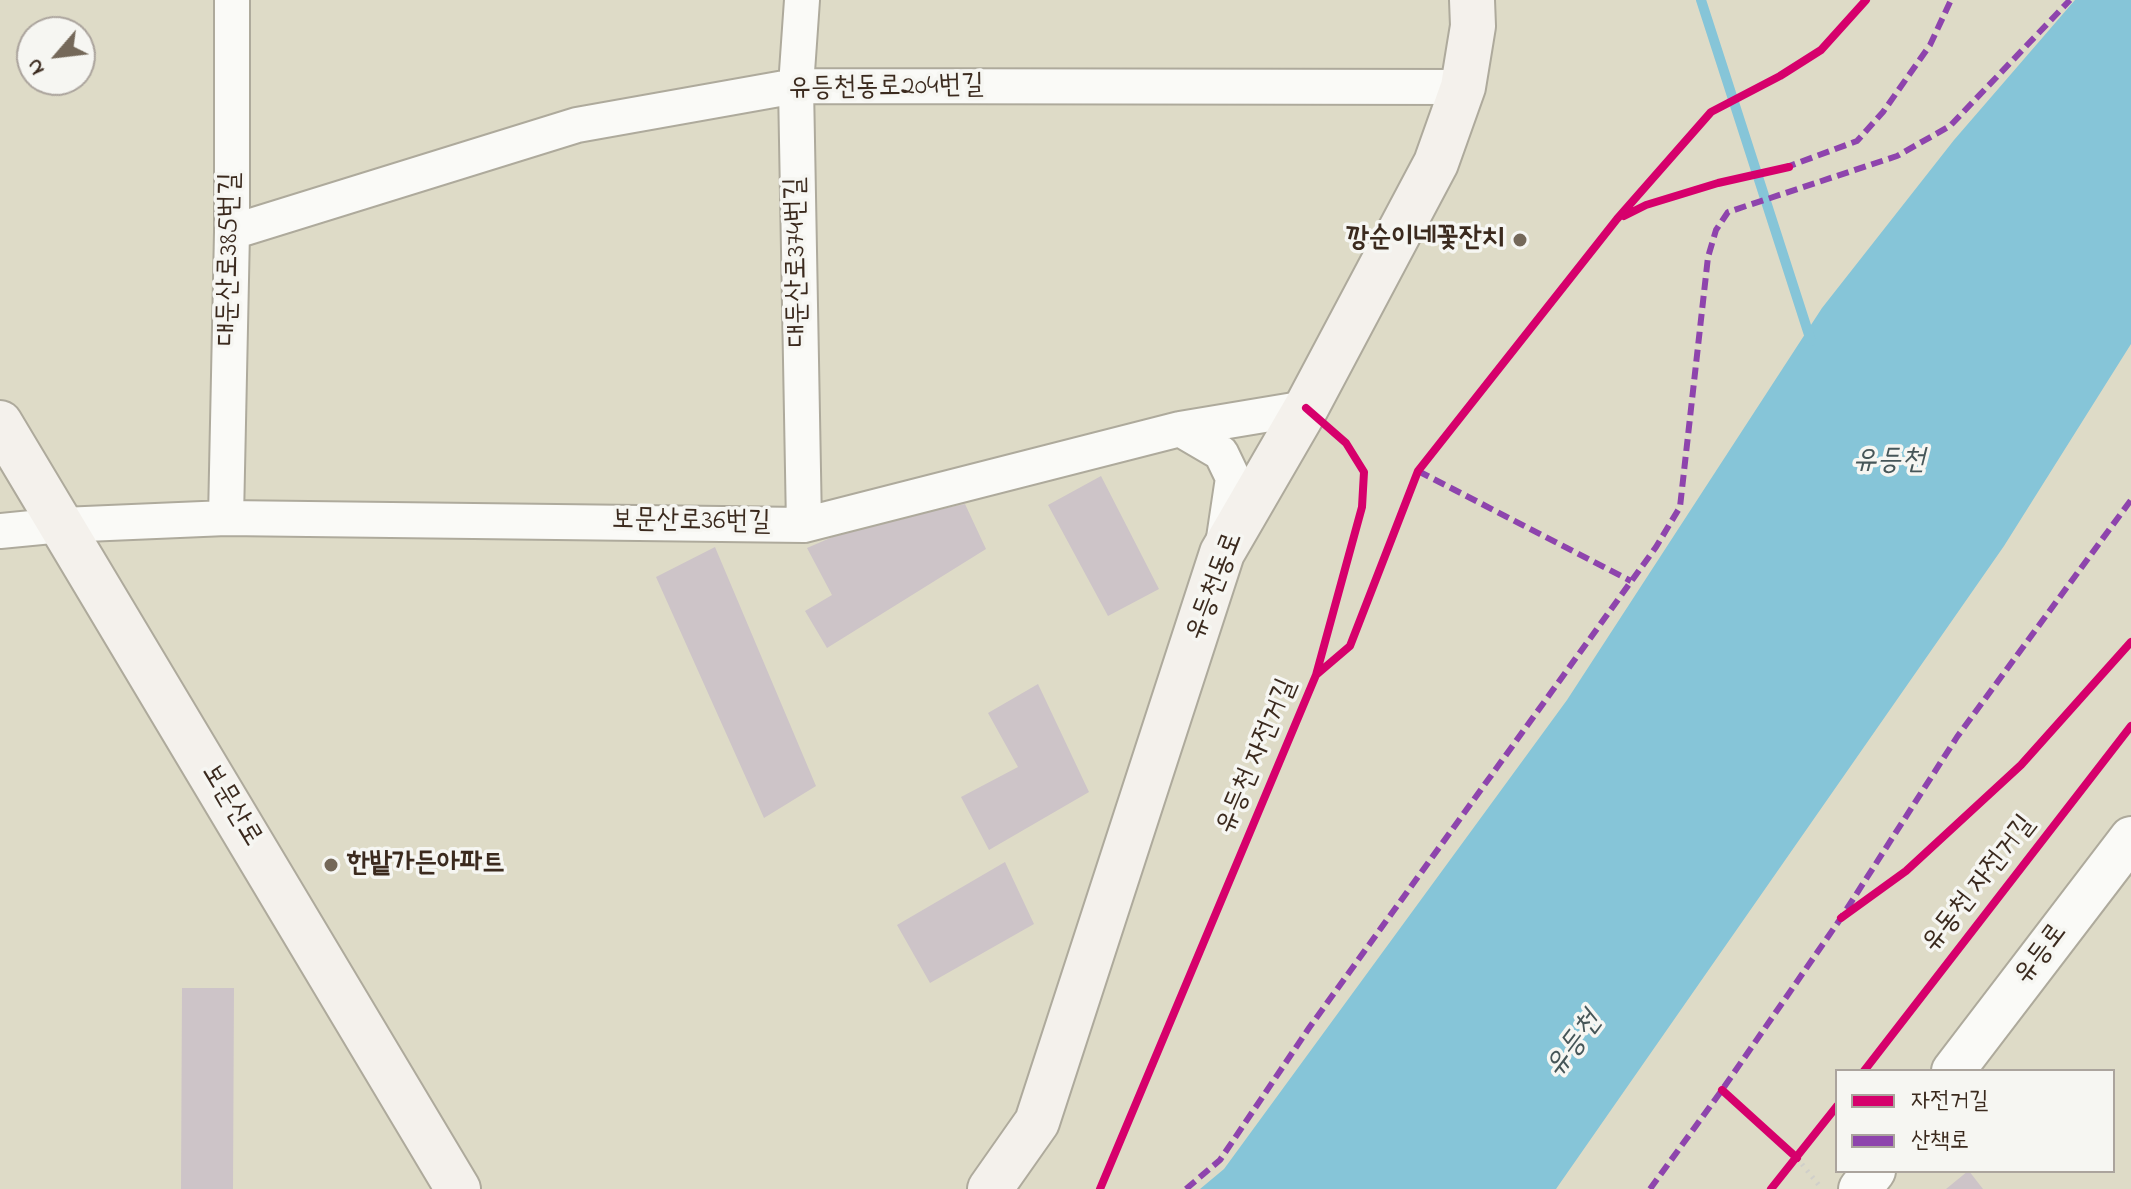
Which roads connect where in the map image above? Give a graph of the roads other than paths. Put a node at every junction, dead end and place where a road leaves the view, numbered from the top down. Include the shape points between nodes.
1 (232, 0) edge
2 (802, 0) edge
3 (1472, 0) edge
4 (796, 86) junction
5 (1463, 87) junction
6 (232, 232) junction
7 (1306, 408) junction
8 (0, 423) edge
9 (1180, 429) junction
10 (226, 518) junction
11 (62, 525) junction
12 (804, 525) junction
13 (0, 531) edge
14 (1222, 553) junction
15 (2131, 838) edge
16 (1955, 1069) edge
17 (1872, 1173) edge
18 (458, 1189) edge
19 (990, 1189) edge
20 (1860, 1189) edge

1 - 6 street, 대둔산로385번길
2 - 4 street, 대둔산로374번길
3 - 5 main road, 유등천동로
4 - 5 street, 유등천동로204번길
4 - 6 street, 유등천동로204번길 via 577,125
4 - 12 street, 대둔산로374번길
5 - 7 main road, 유등천동로 via 1436,163
6 - 10 street, 대둔산로385번길
7 - 9 street, 보문산로36번길
7 - 14 main road, 유등천동로
8 - 11 main road, 보문산로
9 - 12 street, 보문산로36번길
9 - 14 street via 1221,453 1233,478
10 - 11 street, 보문산로36번길
10 - 12 street, 보문산로36번길
11 - 13 street, 보문산로36번길
11 - 18 main road, 보문산로
14 - 19 main road, 유등천동로 via 1037,1122
15 - 16 street, 유등로
17 - 20 street

